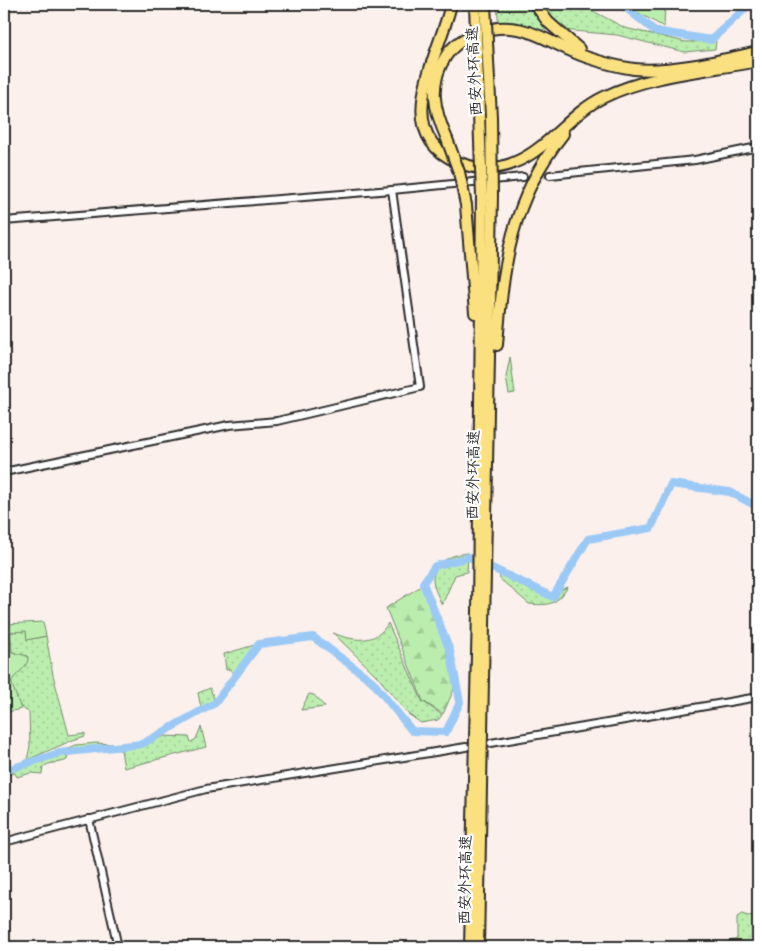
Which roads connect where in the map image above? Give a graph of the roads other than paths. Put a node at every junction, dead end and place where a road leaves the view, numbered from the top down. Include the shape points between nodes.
1 (451, 4) edge
2 (475, 4) edge
3 (485, 4) edge
4 (535, 4) edge
5 (758, 52) edge
6 (758, 61) edge
7 (618, 65) junction
8 (585, 110) junction
9 (758, 147) edge
10 (550, 174) tunnel mouth
11 (523, 177) tunnel mouth
12 (392, 190) junction
13 (487, 196) junction
14 (4, 221) edge
15 (484, 451) junction
16 (4, 472) edge
17 (482, 583) junction
18 (758, 696) edge
19 (491, 743) dead end
20 (466, 747) dead end
21 (89, 819) junction
22 (4, 842) edge
23 (118, 947) edge
24 (470, 947) edge
25 (478, 947) edge

1 - 8 highway via 424,86 422,107 430,136 444,154 468,166 488,169 503,166 533,152
2 - 13 highway, 西安外环高速, bridge
3 - 13 highway, 西安外环高速, bridge via 491,117
4 - 7 highway via 569,42 586,54
5 - 7 highway via 655,69
6 - 8 highway via 627,87 602,97
7 - 15 highway, bridge via 586,57 521,29 490,29 472,35 449,51 440,64 433,98 436,115 459,172 466,205
8 - 15 highway via 546,157 514,224 504,265
9 - 10 street via 695,160
11 - 12 street
12 - 14 street
12 - 16 street via 420,387 276,421 229,425
13 - 15 highway, 西安外环高速
15 - 17 highway, 西安外环高速
17 - 24 highway, 西安外环高速
17 - 25 highway, 西安外环高速
18 - 19 street
20 - 21 street via 206,789
21 - 22 street
21 - 23 street

